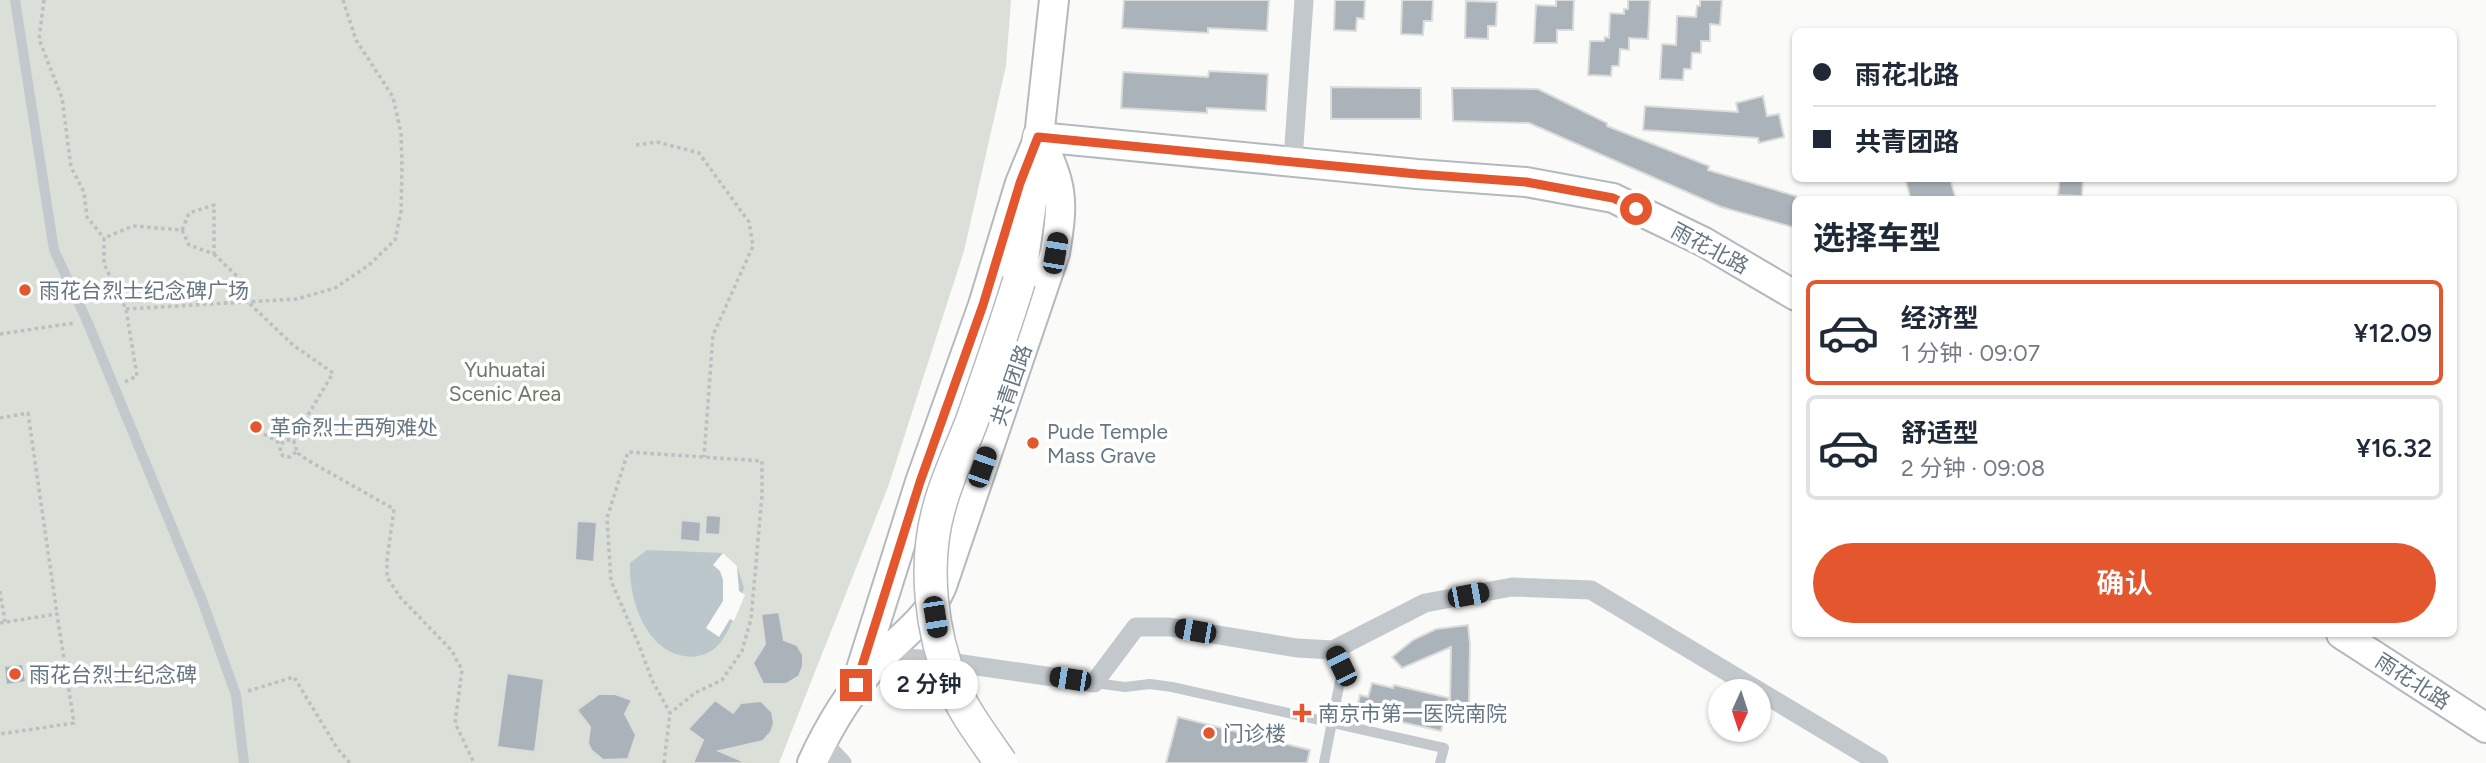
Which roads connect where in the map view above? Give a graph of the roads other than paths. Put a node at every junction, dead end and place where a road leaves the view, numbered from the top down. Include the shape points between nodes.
1 (15, 0) edge
2 (1054, 0) edge
3 (1304, 0) edge
4 (1038, 137) junction
5 (1293, 160) junction
6 (1792, 294) edge
7 (2346, 637) edge
8 (1333, 650) junction
9 (876, 663) junction
10 (1094, 683) junction
11 (856, 685) junction
12 (1332, 722) junction
13 (2486, 728) edge
14 (817, 753) edge
15 (244, 763) edge
16 (842, 763) edge
17 (1001, 763) edge
18 (1324, 763) edge
19 (1440, 763) edge
20 (1879, 763) edge

1 - 15 lane via 54,250 202,600 236,695
2 - 4 street, 共青团路
3 - 5 street
4 - 5 street, 雨花北路
4 - 9 street, 共青团路 via 1055,170 1061,196 1046,285 936,600 925,617
4 - 11 street, 共青团路
4 - 17 main road, bridge via 1019,281 939,508 931,561 938,639 954,687
5 - 6 street, 雨花北路 via 1526,182 1613,198 1703,242
7 - 13 street, 雨花北路
8 - 10 street via 1170,626 1136,627
8 - 12 lane via 1341,676
8 - 20 street via 1425,603 1512,586 1591,590
9 - 10 street via 904,658 935,660
9 - 11 street, 共青团路
10 - 12 lane via 1172,687
11 - 14 street, 共青团路
12 - 18 lane
12 - 19 lane via 1444,748
14 - 16 street

